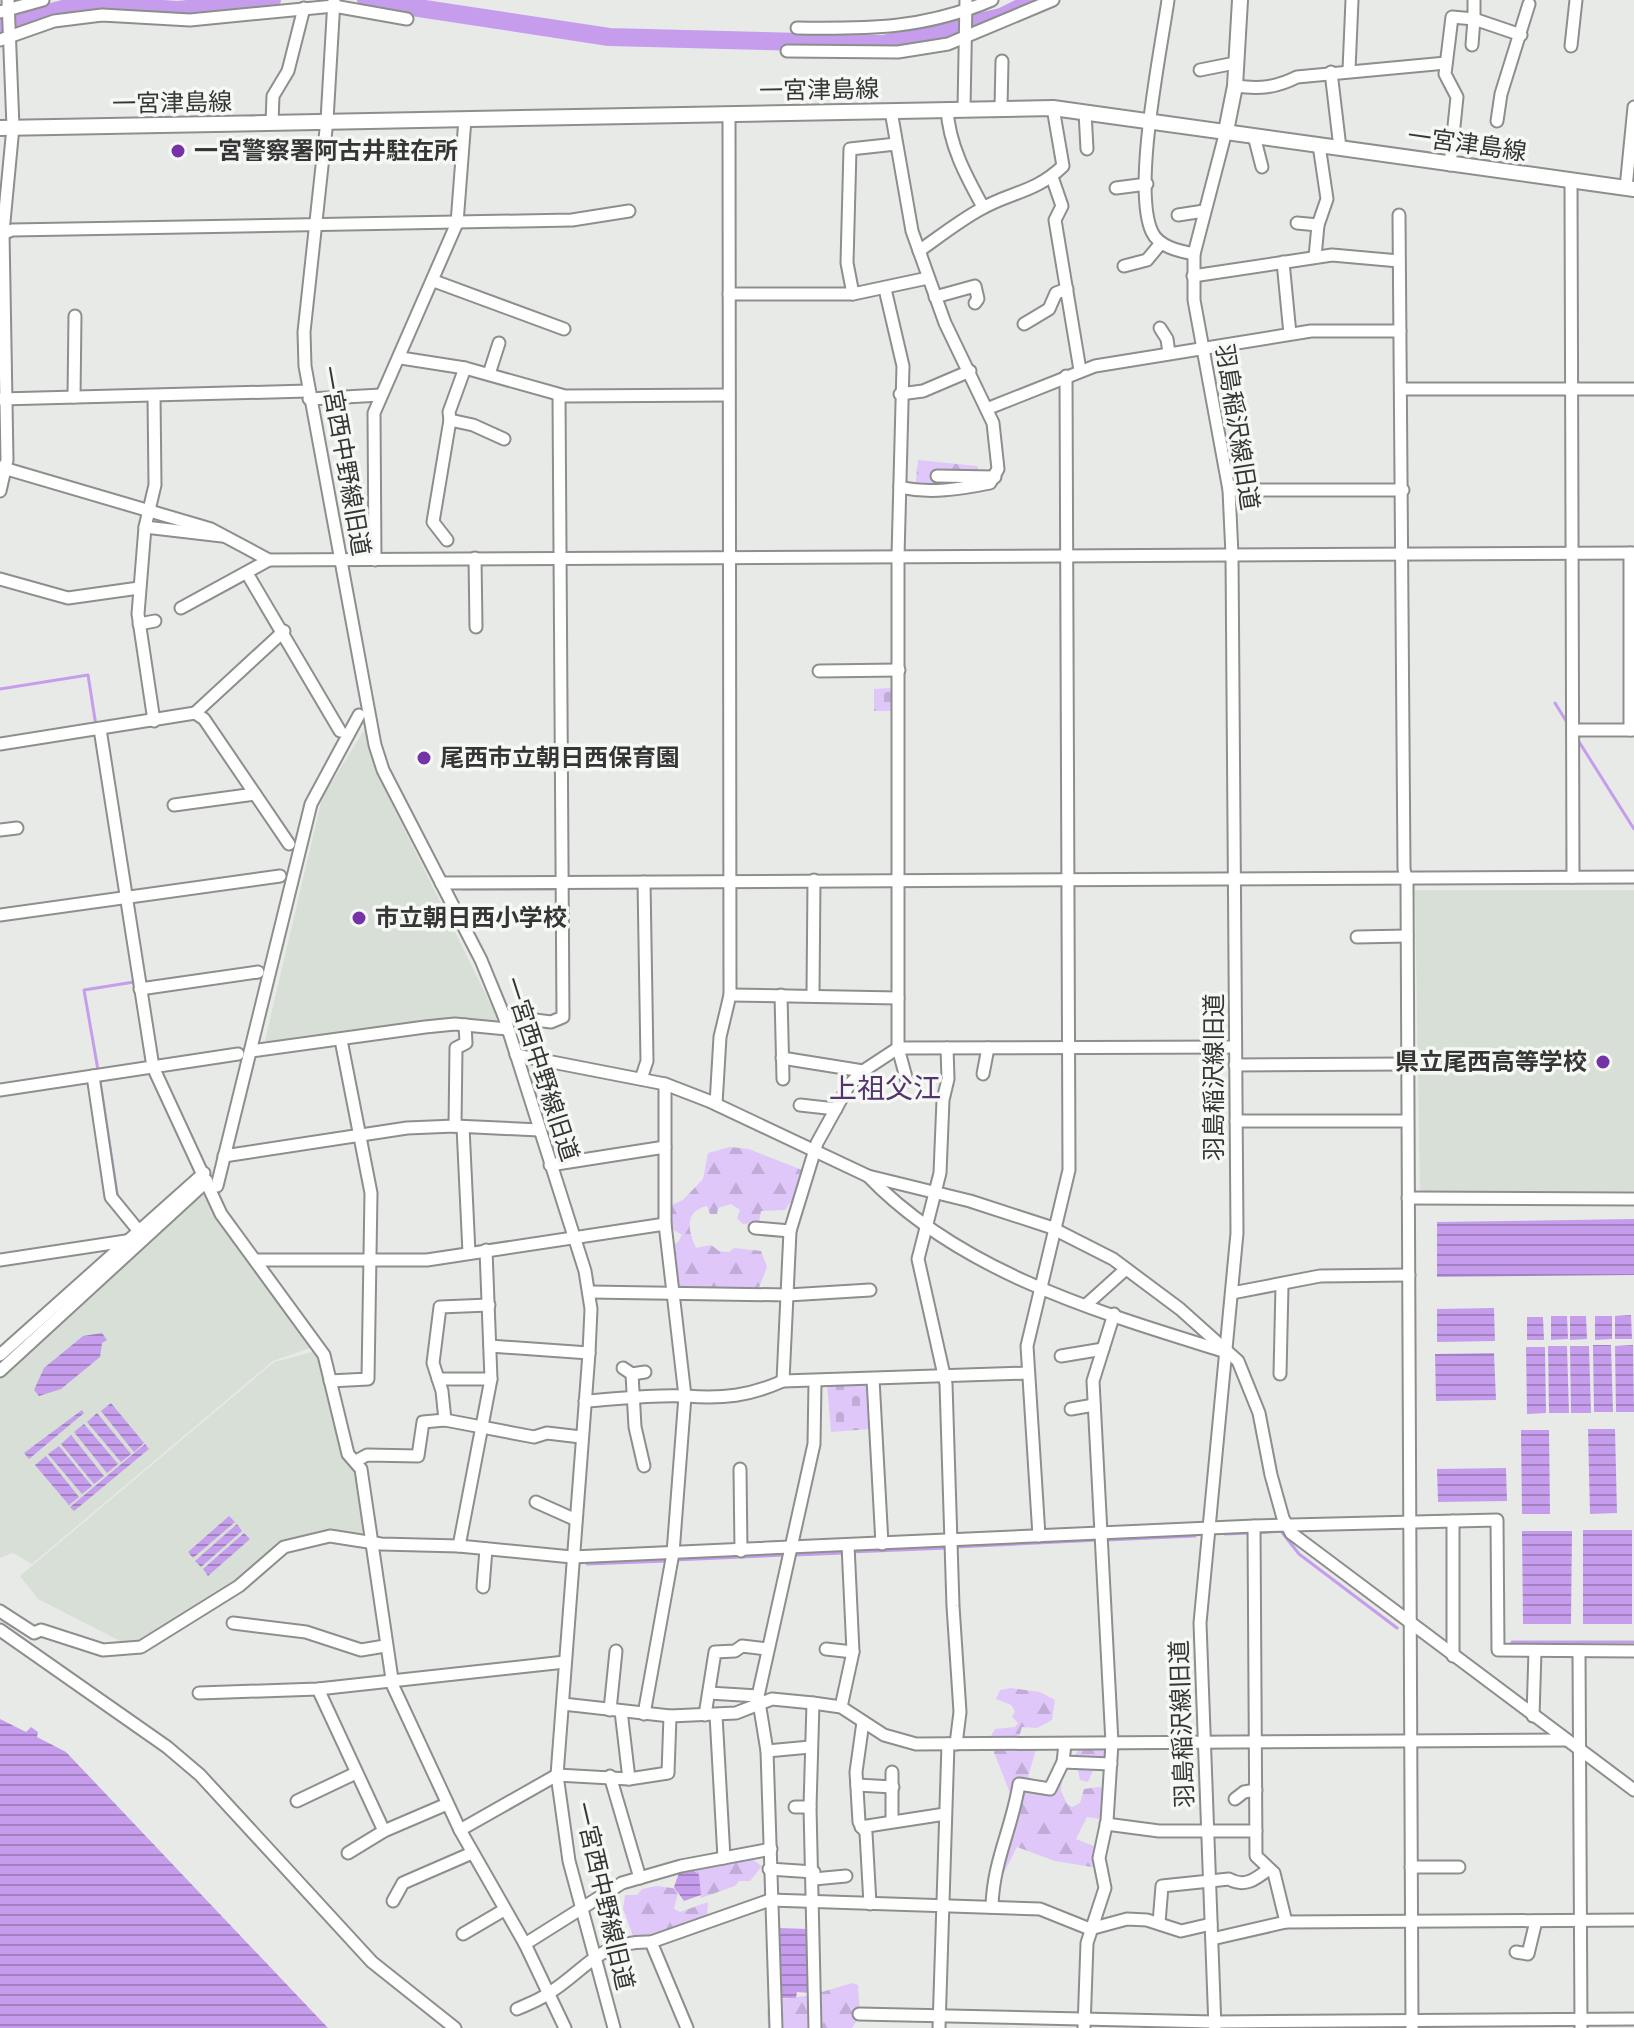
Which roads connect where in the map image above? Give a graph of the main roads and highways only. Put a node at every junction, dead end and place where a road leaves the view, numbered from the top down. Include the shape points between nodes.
1 (1240, 0) edge
2 (6, 128) edge
3 (1226, 131) junction
4 (1630, 189) edge

1 - 3 main road via 1235,86
2 - 3 main road, 一宮津島線 via 1053,108
3 - 4 main road, 一宮津島線

